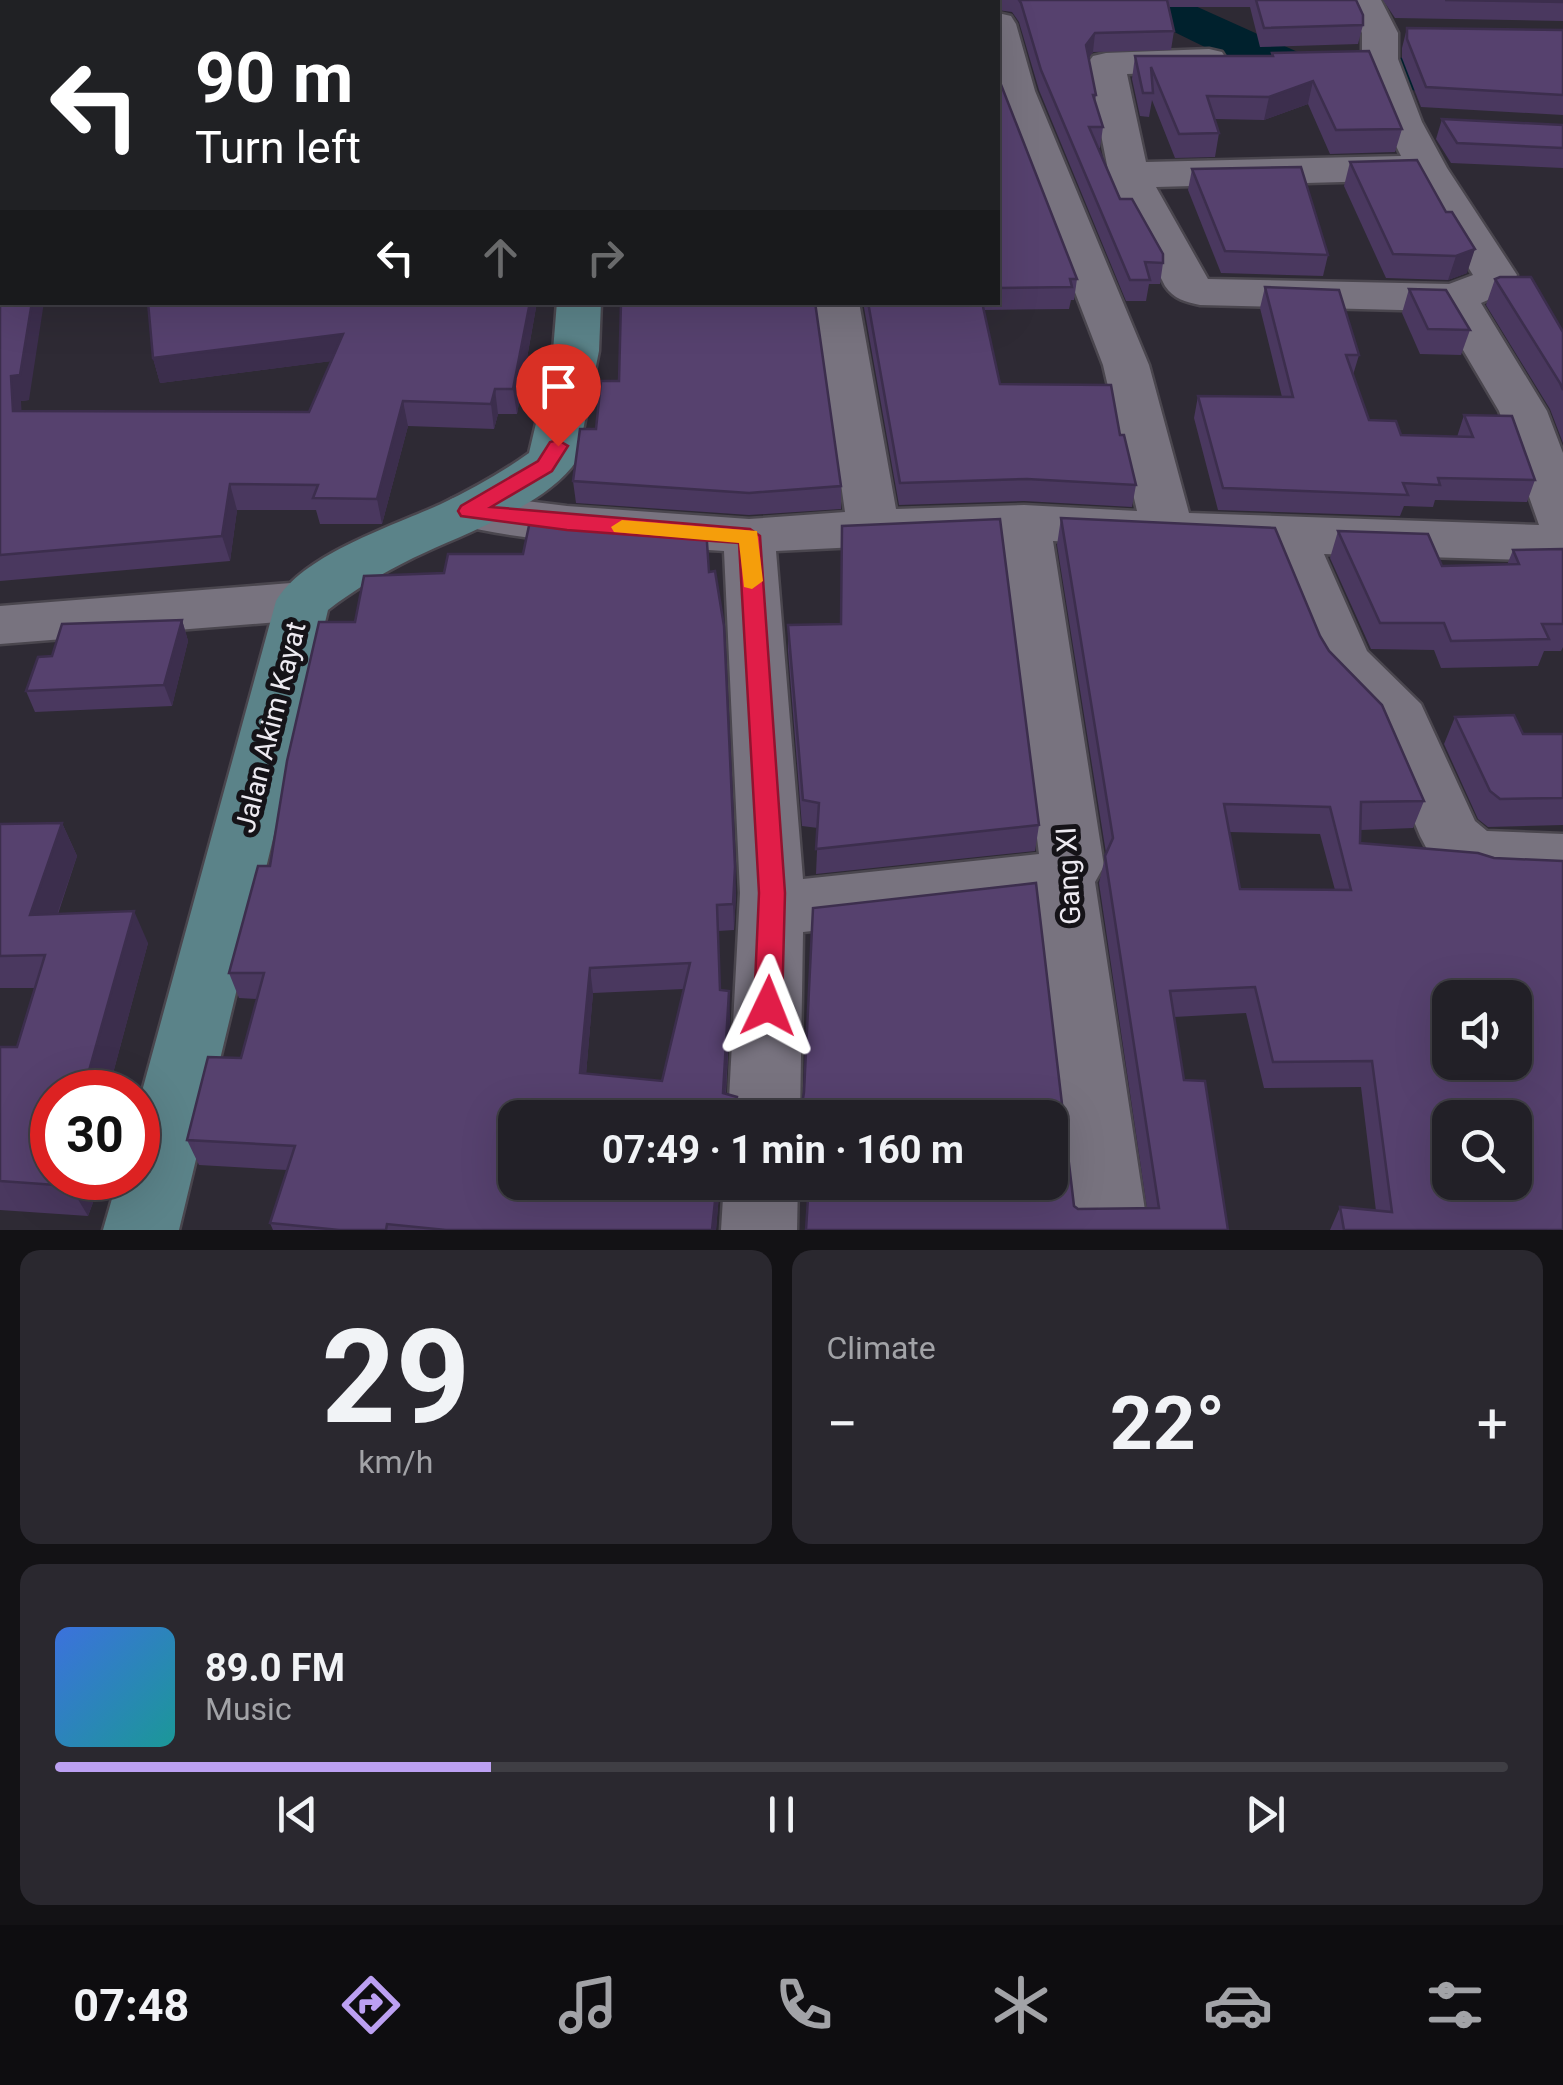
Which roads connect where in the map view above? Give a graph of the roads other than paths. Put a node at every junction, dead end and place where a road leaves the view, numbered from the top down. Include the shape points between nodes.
1 (1364, 0) edge
2 (1416, 34) edge
3 (1000, 41) edge
4 (1248, 60) edge
5 (1389, 78) junction
6 (1006, 91) edge
7 (1427, 168) junction
8 (1130, 175) junction
9 (1456, 298) junction
10 (580, 305) edge
11 (838, 305) edge
12 (468, 511) junction
13 (1024, 522) junction
14 (1563, 522) edge
15 (873, 526) junction
16 (1167, 528) junction
17 (750, 536) junction
18 (1290, 536) junction
19 (1563, 542) edge
20 (303, 601) junction
21 (0, 625) edge
22 (1563, 859) edge
23 (1062, 876) junction
24 (772, 893) junction
25 (765, 1100) edge
26 (760, 1200) edge
27 (141, 1230) edge
28 (759, 1230) edge
29 (1110, 1230) edge

1 - 5 street
2 - 5 street
3 - 6 street
4 - 8 street via 1106,64
5 - 7 street
6 - 16 street via 1126,365
7 - 8 street
7 - 9 street via 1495,276
8 - 9 street via 1192,289
9 - 14 street via 1523,412
10 - 12 main road, Jalan Akim Kayat via 556,454
11 - 15 street
12 - 17 street
12 - 20 main road, Jalan Akim Kayat via 332,576
13 - 15 street
13 - 16 street
13 - 23 street, Gang XI via 1072,866
15 - 17 street
16 - 18 street
17 - 24 street
18 - 19 street
18 - 22 street via 1343,662 1400,719 1451,836 1482,856
20 - 21 street
20 - 27 main road, Jalan Akim Kayat
23 - 24 street via 788,907
23 - 29 street, Gang XI
24 - 25 street
26 - 28 street

